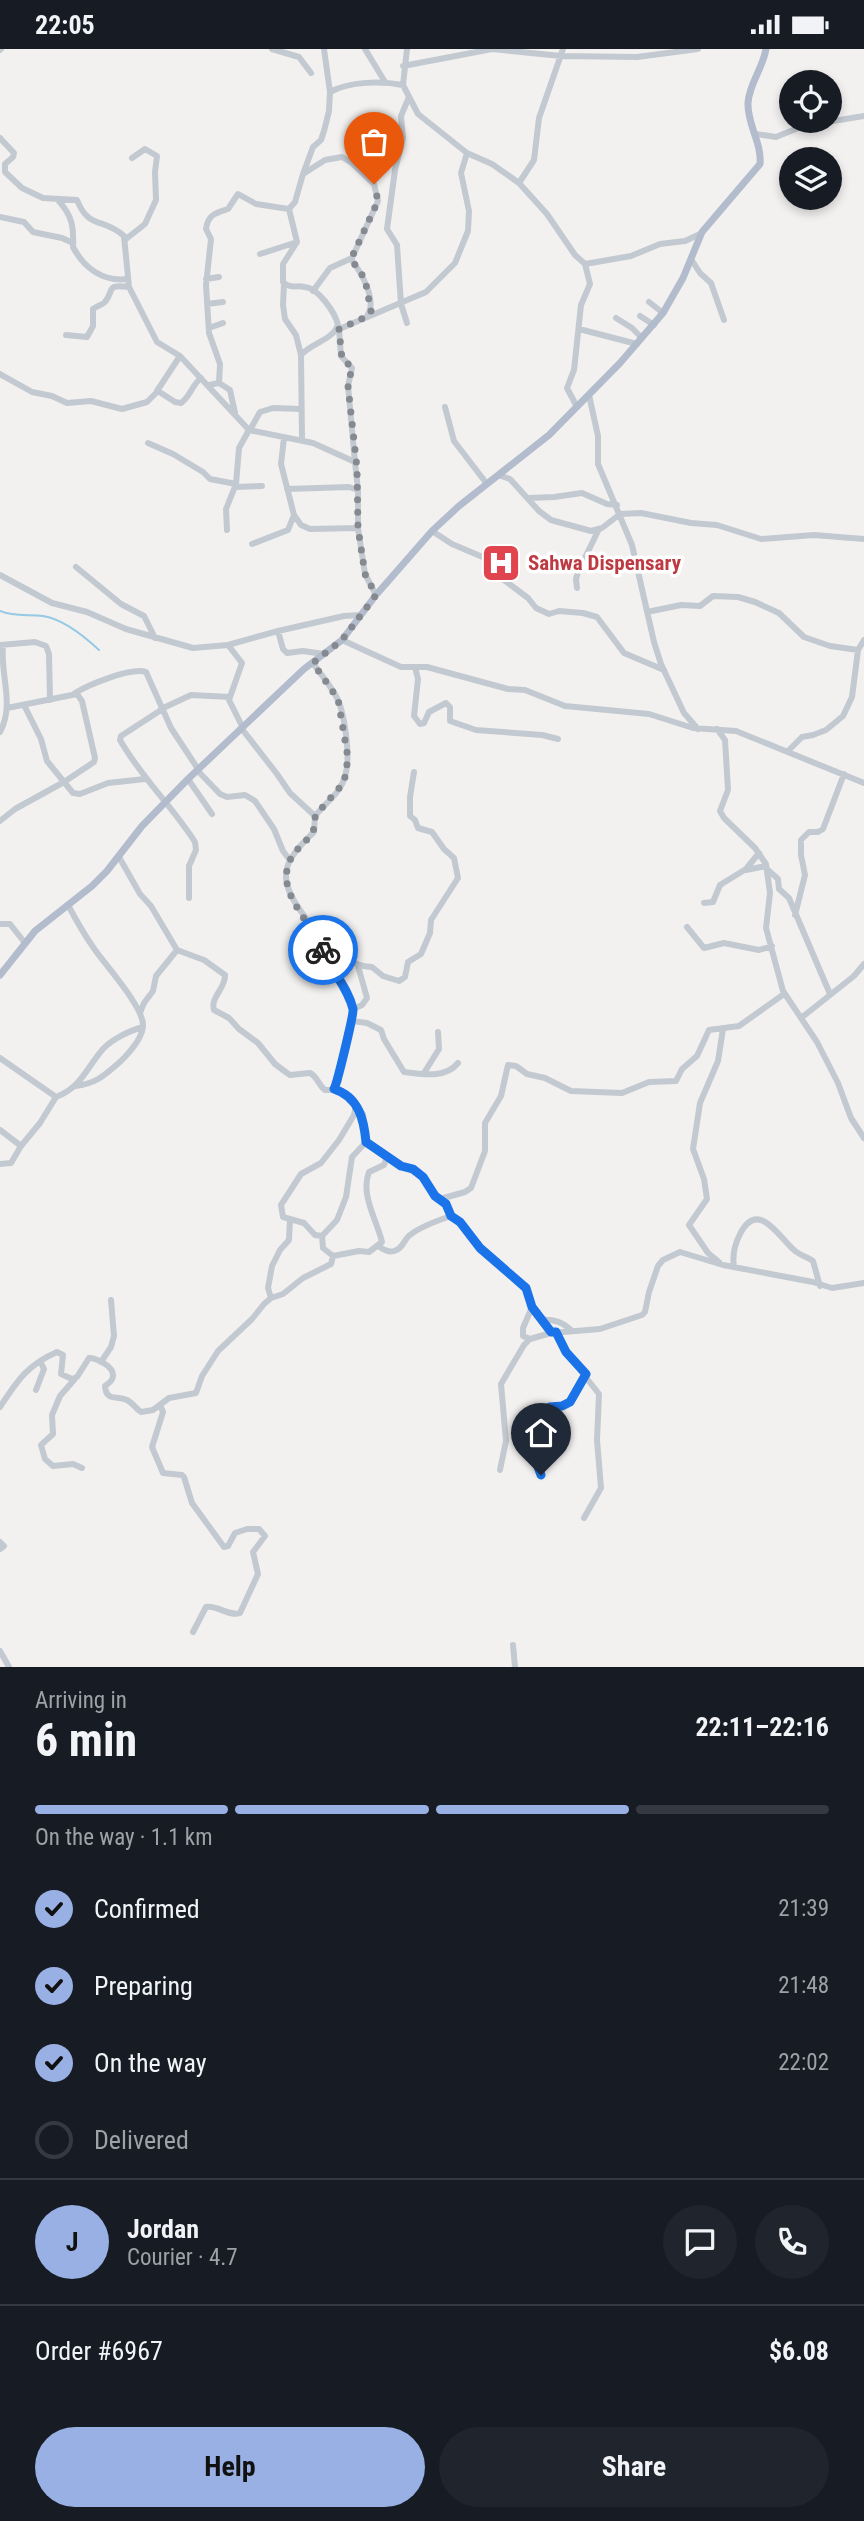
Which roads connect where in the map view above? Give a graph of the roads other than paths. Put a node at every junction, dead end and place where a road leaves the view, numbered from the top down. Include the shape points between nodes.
1 (272, 49) edge
2 (324, 49) edge
3 (365, 49) edge
4 (407, 49) edge
5 (698, 49) edge
6 (766, 49) edge
7 (562, 53) edge
8 (644, 53) edge
9 (403, 66) junction
10 (311, 73) dead end
11 (385, 82) junction
12 (403, 85) junction
13 (330, 92) junction
14 (408, 97) junction
15 (864, 116) edge
16 (756, 134) junction
17 (0, 138) edge
18 (467, 153) junction
19 (132, 158) dead end
20 (4, 163) edge
21 (303, 174) junction
22 (519, 183) junction
23 (55, 198) junction
24 (289, 209) junction
25 (0, 216) edge
26 (700, 234) junction
27 (126, 239) junction
28 (297, 242) junction
29 (73, 243) junction
30 (260, 254) dead end
31 (351, 259) junction
32 (691, 260) junction
33 (585, 264) junction
34 (219, 277) dead end
35 (127, 279) junction
36 (206, 279) junction
37 (284, 284) junction
38 (129, 287) junction
39 (313, 291) junction
40 (223, 302) dead end
41 (649, 302) dead end
42 (208, 304) junction
43 (401, 304) junction
44 (663, 313) junction
45 (368, 316) junction
46 (640, 316) dead end
47 (616, 318) dead end
48 (724, 320) dead end
49 (223, 323) dead end
50 (407, 323) dead end
51 (654, 325) junction
52 (209, 328) junction
53 (338, 329) junction
54 (579, 329) junction
55 (66, 335) dead end
56 (639, 341) junction
57 (301, 355) junction
58 (180, 356) junction
59 (0, 374) edge
60 (201, 378) junction
61 (219, 383) junction
62 (209, 385) junction
63 (157, 391) junction
64 (589, 395) junction
65 (445, 407) dead end
66 (577, 407) junction
67 (301, 409) junction
68 (235, 414) junction
69 (250, 430) junction
70 (284, 438) junction
71 (302, 440) junction
72 (148, 443) dead end
73 (355, 462) junction
74 (498, 475) junction
75 (487, 484) junction
76 (236, 486) junction
77 (262, 486) dead end
78 (286, 489) junction
79 (358, 490) junction
80 (528, 498) junction
81 (617, 505) junction
82 (620, 514) junction
83 (294, 515) junction
84 (358, 528) junction
85 (227, 530) dead end
86 (598, 530) junction
87 (432, 531) junction
88 (864, 539) edge
89 (252, 544) dead end
90 (492, 561) dead end
91 (76, 567) dead end
92 (496, 574) dead end
93 (0, 575) edge
94 (577, 588) dead end
95 (376, 595) junction
96 (647, 612) junction
97 (360, 615) junction
98 (278, 631) junction
99 (155, 638) junction
100 (342, 640) junction
101 (864, 640) edge
102 (1, 645) edge
103 (228, 645) junction
104 (858, 650) junction
105 (324, 654) junction
106 (313, 663) junction
107 (415, 667) junction
108 (664, 670) junction
109 (75, 694) junction
110 (230, 697) junction
111 (50, 700) junction
112 (24, 705) junction
113 (7, 708) junction
114 (161, 710) junction
115 (242, 729) junction
116 (698, 729) junction
117 (717, 729) junction
118 (0, 731) edge
119 (558, 739) dead end
120 (788, 751) junction
121 (198, 769) junction
122 (414, 772) dead end
123 (844, 774) junction
124 (145, 779) junction
125 (188, 779) junction
126 (64, 782) junction
127 (864, 783) edge
128 (165, 801) junction
129 (212, 814) dead end
130 (315, 816) junction
131 (0, 821) edge
132 (759, 853) junction
133 (119, 856) junction
134 (289, 859) junction
135 (767, 867) junction
136 (744, 870) junction
137 (189, 898) dead end
138 (704, 903) dead end
139 (68, 905) junction
140 (795, 915) junction
141 (0, 924) edge
142 (687, 927) dead end
143 (317, 936) junction
144 (25, 943) junction
145 (772, 946) junction
146 (177, 950) junction
147 (864, 964) edge
148 (358, 966) junction
149 (0, 975) edge
150 (785, 994) junction
151 (830, 994) junction
152 (353, 1009) junction
153 (141, 1013) junction
154 (801, 1018) junction
155 (352, 1021) junction
156 (143, 1027) junction
157 (723, 1030) junction
158 (438, 1032) dead end
159 (0, 1058) edge
160 (458, 1063) dead end
161 (424, 1073) junction
162 (75, 1086) junction
163 (334, 1089) junction
164 (56, 1097) junction
165 (356, 1105) junction
166 (0, 1130) edge
167 (864, 1138) edge
168 (366, 1142) junction
169 (21, 1146) junction
170 (387, 1157) junction
171 (0, 1164) edge
172 (440, 1199) junction
173 (451, 1216) junction
174 (290, 1219) junction
175 (322, 1236) junction
176 (378, 1246) junction
177 (333, 1256) junction
178 (723, 1265) junction
179 (734, 1266) junction
180 (864, 1283) edge
181 (820, 1286) junction
182 (271, 1298) junction
183 (111, 1300) dead end
184 (532, 1307) junction
185 (542, 1320) junction
186 (571, 1330) junction
187 (554, 1332) junction
188 (530, 1339) junction
189 (40, 1361) junction
190 (102, 1362) junction
191 (586, 1374) junction
192 (74, 1380) junction
193 (36, 1390) dead end
194 (160, 1405) junction
195 (0, 1407) edge
196 (82, 1468) dead end
197 (500, 1470) dead end
198 (541, 1475) dead end
199 (584, 1518) dead end
200 (0, 1542) edge
201 (0, 1549) edge
202 (193, 1632) dead end
203 (513, 1645) dead end
204 (0, 1651) edge
205 (9, 1667) edge
206 (514, 1667) edge

1 - 10 street via 299,57
2 - 13 street
3 - 11 street
4 - 9 street
5 - 8 street
6 - 16 main road via 748,103
7 - 8 street
7 - 9 street via 492,49
7 - 22 street via 539,118 534,160
9 - 12 street
11 - 12 street
11 - 13 street
12 - 14 street
13 - 21 street via 321,138
14 - 18 street via 423,119
14 - 43 street via 387,229 397,245
15 - 16 street via 803,126 776,137
16 - 26 main road via 761,157 758,168
17 - 20 street via 13,153
18 - 22 street
18 - 43 street via 461,173 468,231 458,258 426,292
19 - 27 street via 145,149 157,156 156,200 145,224
20 - 23 street via 5,172 22,188
21 - 24 street
21 - 31 street via 325,160 342,157 374,184 378,201
22 - 33 street
23 - 27 street via 78,200 87,219 110,226
23 - 29 street via 68,212 75,231
24 - 28 street
24 - 36 street via 256,204 238,194 228,209 214,213 206,225 211,239
25 - 29 street via 24,222 33,232
26 - 32 main road
26 - 33 street via 631,256
27 - 35 street
28 - 30 street
28 - 37 street via 283,264
29 - 35 street via 100,276
31 - 39 street via 330,268
31 - 45 street via 365,281 371,309
32 - 44 main road
32 - 48 street via 711,283
33 - 54 street via 590,284 581,306
34 - 36 street
35 - 38 street
36 - 42 street
37 - 39 street
37 - 57 street via 285,319 296,335
38 - 55 street via 114,287 93,309 93,326 87,337
38 - 58 street via 152,336
39 - 53 street via 328,304
40 - 42 street
41 - 44 street
42 - 52 street
43 - 45 street
43 - 50 street
44 - 51 main road
45 - 53 street
46 - 51 street
47 - 56 street via 634,329
49 - 52 street
51 - 56 main road
52 - 61 street via 220,367
53 - 57 street
53 - 73 street via 341,356 352,367 348,386
54 - 56 street
54 - 66 street via 575,370 567,388
56 - 64 main road
57 - 67 street
58 - 60 street
58 - 63 street
59 - 63 street via 32,392 71,404 91,401 125,409 146,402
60 - 62 street
60 - 63 street via 181,403
61 - 62 street
61 - 68 street via 232,393
62 - 68 street
64 - 66 main road
64 - 81 street via 598,436 598,464
65 - 75 street via 454,441
66 - 74 main road
67 - 69 street via 260,412
67 - 71 street
68 - 69 street
69 - 70 street
69 - 76 street via 239,449
70 - 71 street
70 - 78 street via 281,461
71 - 73 street
72 - 76 street via 210,479
73 - 79 street
74 - 75 main road
74 - 80 street via 510,479
75 - 87 main road
76 - 77 street
76 - 85 street via 226,509
78 - 79 street
78 - 83 street
79 - 84 street
80 - 81 street via 582,493
80 - 86 street via 551,520
81 - 82 street
82 - 86 street
82 - 88 street via 717,525 761,539 814,535
82 - 96 street
83 - 84 street via 304,528
83 - 89 street via 288,530
84 - 95 street via 365,574
86 - 94 street via 578,572
87 - 90 street
87 - 95 main road
91 - 99 street via 121,604 144,616
92 - 108 street via 549,614 557,610 597,618 624,653
93 - 99 street via 52,603
95 - 97 main road
96 - 104 street via 681,605 697,607 713,596 737,597 779,613 804,637
96 - 108 street
97 - 98 street
97 - 100 main road
98 - 103 street
98 - 105 street via 287,653
99 - 103 street via 193,647
100 - 105 main road
100 - 107 street via 397,666
101 - 104 street
102 - 111 street via 35,642 46,646
102 - 113 street
103 - 110 street via 242,666
104 - 120 street via 852,697 843,716 826,730 802,737
105 - 106 main road
106 - 115 main road
106 - 130 street via 338,699 348,758 340,787
107 - 116 street via 525,690 565,706 649,715
107 - 119 street via 414,716 418,723 446,703 450,721 472,730
108 - 116 street via 684,713
109 - 111 street
109 - 114 street via 121,673 142,670 152,682
109 - 126 street via 82,701 95,758
110 - 114 street via 191,695
110 - 115 street
111 - 112 street
112 - 113 street
112 - 126 street via 47,761
113 - 118 street
114 - 121 street
114 - 124 street via 120,738
115 - 121 main road
115 - 130 street via 289,793
116 - 117 street
117 - 120 street via 736,731
117 - 132 street via 725,740 728,790 720,811
120 - 123 street
121 - 125 main road
121 - 134 street via 220,794 245,795 255,801
122 - 148 street via 410,816 418,828 432,832 454,858 457,880 432,920 421,954 408,963 402,979 386,978 372,967
123 - 127 street
123 - 140 street via 823,829 809,832 801,840 805,875
124 - 126 street via 108,783 76,795
124 - 128 street
125 - 128 main road
125 - 129 street
126 - 131 street
128 - 133 main road
128 - 137 street via 195,842
130 - 134 street via 314,832
132 - 135 street
132 - 136 street
133 - 139 main road
133 - 146 street
134 - 143 street via 290,893
135 - 136 street
135 - 140 street via 779,880 779,889
135 - 145 street via 770,893 765,928
136 - 138 street via 720,885 713,902
139 - 144 main road
139 - 153 street
140 - 151 street
141 - 144 street via 10,924
142 - 145 street via 705,948 724,943 759,950
143 - 148 street
143 - 152 street
144 - 149 main road
145 - 150 street
146 - 153 street via 156,977
146 - 163 street via 204,960 225,975 214,1010 226,1015 290,1075 310,1073 325,1090
147 - 151 street
148 - 152 street via 367,999
150 - 154 street
150 - 157 street via 742,1025
151 - 154 street
152 - 155 street
153 - 156 street
154 - 167 street
155 - 161 street via 378,1027 402,1070
155 - 163 street
156 - 162 street via 107,1045
156 - 162 street via 118,1063 94,1083
157 - 172 street via 709,1030 697,1056 676,1081 649,1082 622,1093 571,1091 508,1065 501,1096 485,1123 485,1151 471,1188
157 - 178 street via 718,1061 700,1103 693,1149 707,1199 689,1225 708,1253
158 - 161 street via 439,1049
159 - 164 street
160 - 161 street via 445,1073
162 - 164 street
163 - 165 street
164 - 169 street
165 - 168 street via 363,1114
165 - 174 street via 339,1140 321,1163 301,1174 285,1198 282,1215
166 - 169 street
168 - 170 street
168 - 175 street via 352,1157 349,1186 337,1220
169 - 171 street via 11,1163
170 - 172 street via 419,1173
170 - 176 street via 386,1164 367,1176 368,1202 382,1240
172 - 173 street
173 - 176 street via 421,1227 395,1251
173 - 184 street via 526,1288
174 - 175 street
174 - 182 street via 289,1240 272,1266
175 - 177 street via 323,1248
176 - 177 street
177 - 182 street via 331,1264
178 - 179 street
178 - 186 street via 678,1253 658,1266 642,1315 600,1329
179 - 181 street
179 - 181 street via 733,1254 746,1224 763,1221 813,1261
180 - 181 street
182 - 194 street via 218,1351 196,1393 169,1398
183 - 190 street via 114,1336
184 - 185 street
184 - 188 street via 522,1331
185 - 186 street via 551,1319
185 - 187 street
186 - 187 street
187 - 188 street
187 - 191 street
188 - 197 street via 501,1384 506,1441
189 - 192 street via 59,1352 64,1359 61,1375
189 - 193 street via 44,1369
189 - 195 street via 21,1375
190 - 192 street via 89,1358
190 - 194 street via 113,1374 105,1389 110,1397 126,1399 141,1412
191 - 198 street via 570,1402 550,1407 538,1417
191 - 199 street via 599,1394 601,1488
192 - 196 street via 52,1415 53,1434 41,1445 52,1467 73,1464
194 - 202 street via 163,1412 152,1447 163,1473 184,1477 192,1503 224,1547 235,1532 259,1529 265,1535 253,1552 258,1574 240,1613 206,1607
200 - 201 street via 4,1546
203 - 206 street
204 - 205 street

